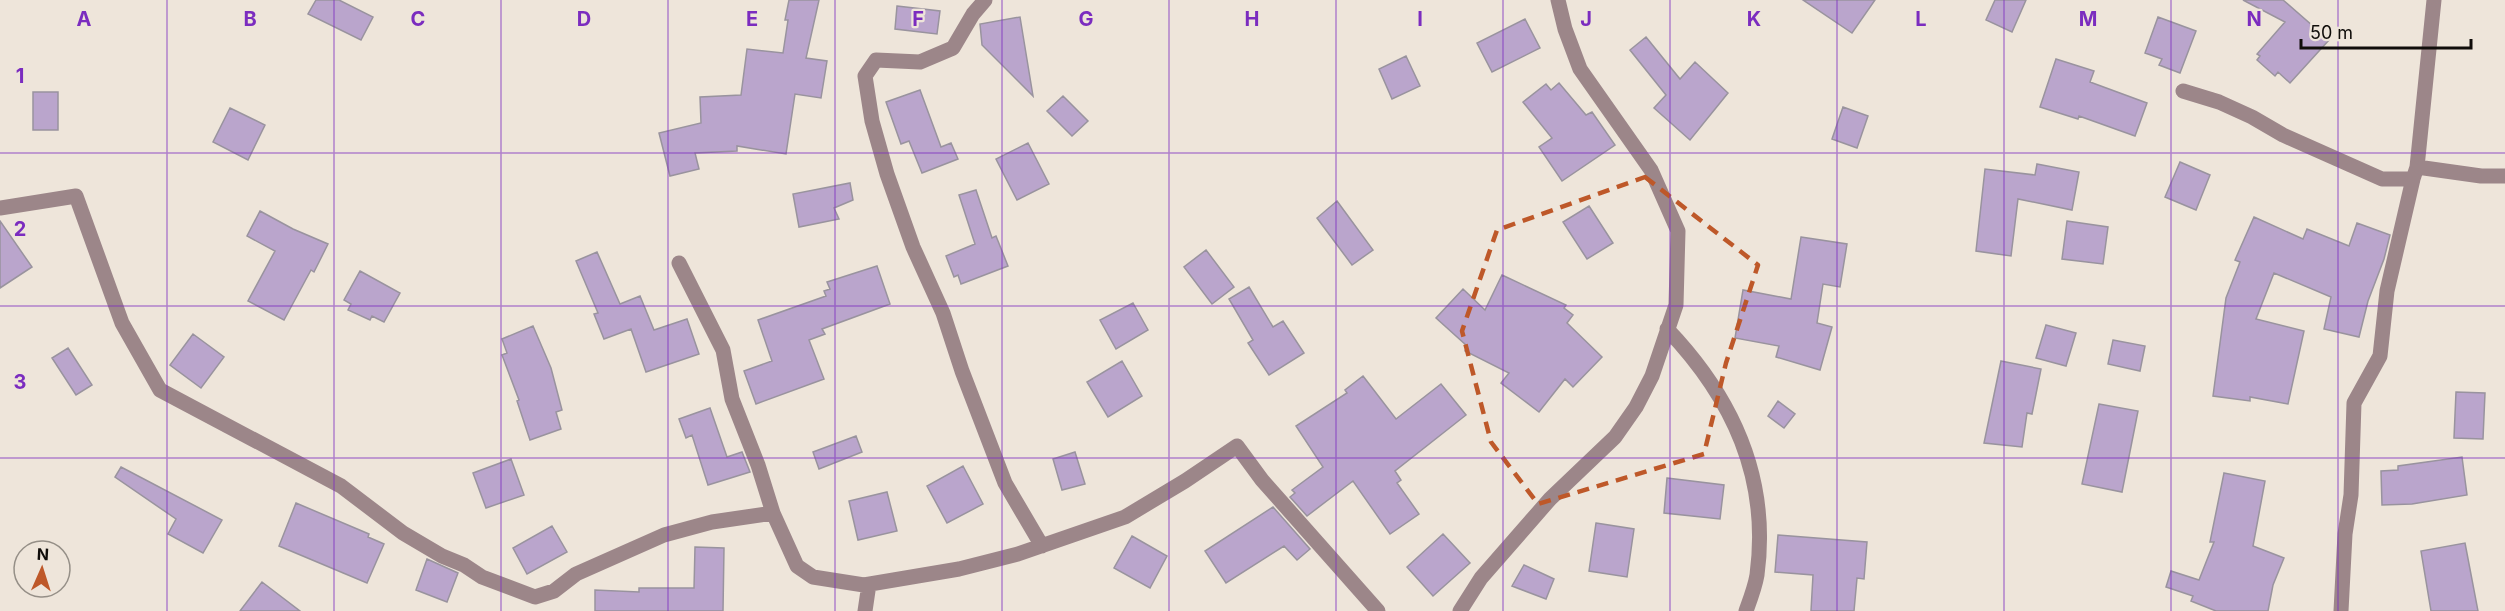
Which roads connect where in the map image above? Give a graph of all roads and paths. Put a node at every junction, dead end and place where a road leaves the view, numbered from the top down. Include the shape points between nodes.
1 (985, 0) edge
2 (1558, 0) edge
3 (2434, 0) edge
4 (2183, 91) dead end
5 (2415, 173) junction
6 (2505, 176) edge
7 (0, 208) edge
8 (679, 262) dead end
9 (1667, 329) junction
10 (773, 513) junction
11 (1042, 546) junction
12 (869, 584) junction
13 (865, 611) edge
14 (1378, 611) edge
15 (1460, 611) edge
16 (1746, 611) edge
17 (2342, 611) edge

1 - 11 street via 953,48 920,62 876,60 865,76 872,121 913,246 943,313 1005,483
2 - 9 street via 1580,69 1651,170 1678,231 1676,305
3 - 5 street
4 - 5 street via 2235,110 2382,179
5 - 6 street
5 - 17 street via 2387,291 2380,356 2354,403
7 - 10 street via 76,195 122,323 160,390 341,486 403,533 482,577 534,597 554,591 576,574 664,535 712,522
8 - 10 street via 723,350 732,399
9 - 15 street via 1652,376 1615,437 1550,499 1482,578
9 - 16 street via 1718,392 1737,426 1757,492 1757,576
10 - 12 street via 797,566 813,577
11 - 12 street via 959,568
11 - 14 street via 1125,517 1237,446 1262,480
12 - 13 street

